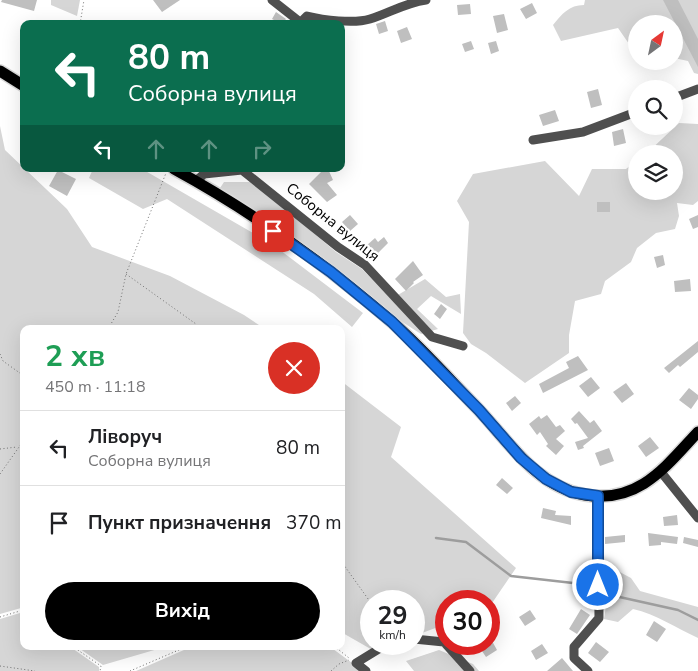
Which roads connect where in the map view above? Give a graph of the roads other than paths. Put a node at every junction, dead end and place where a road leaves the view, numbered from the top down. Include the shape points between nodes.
1 (272, 0) edge
2 (426, 0) edge
3 (296, 20) edge
4 (303, 20) edge
5 (322, 20) edge
6 (322, 20) edge
7 (345, 20) edge
8 (345, 20) edge
9 (1, 71) edge
10 (20, 83) edge
11 (698, 89) edge
12 (683, 95) edge
13 (628, 115) edge
14 (533, 140) dead end
15 (180, 172) edge
16 (219, 172) edge
17 (246, 172) edge
18 (196, 181) junction
19 (463, 346) dead end
20 (698, 432) edge
21 (661, 472) junction
22 (598, 496) junction
23 (698, 518) edge
24 (425, 640) edge
25 (369, 655) edge
26 (366, 671) edge
27 (470, 671) edge
28 (588, 671) edge

1 - 3 street
2 - 7 street via 409,3 368,20
4 - 6 street via 307,16
5 - 8 street
9 - 10 main road
11 - 12 street
13 - 14 street via 583,132
15 - 18 main road
16 - 18 street, Соборна вулиця via 204,174
17 - 19 street, Соборна вулиця via 365,265 432,337
18 - 22 main road via 331,272 392,322 479,410 521,458 546,479 571,492
20 - 21 main road
21 - 22 main road via 637,488
21 - 23 street
22 - 28 street via 599,618 574,647 574,658
24 - 27 street via 444,642
25 - 26 street via 356,663

